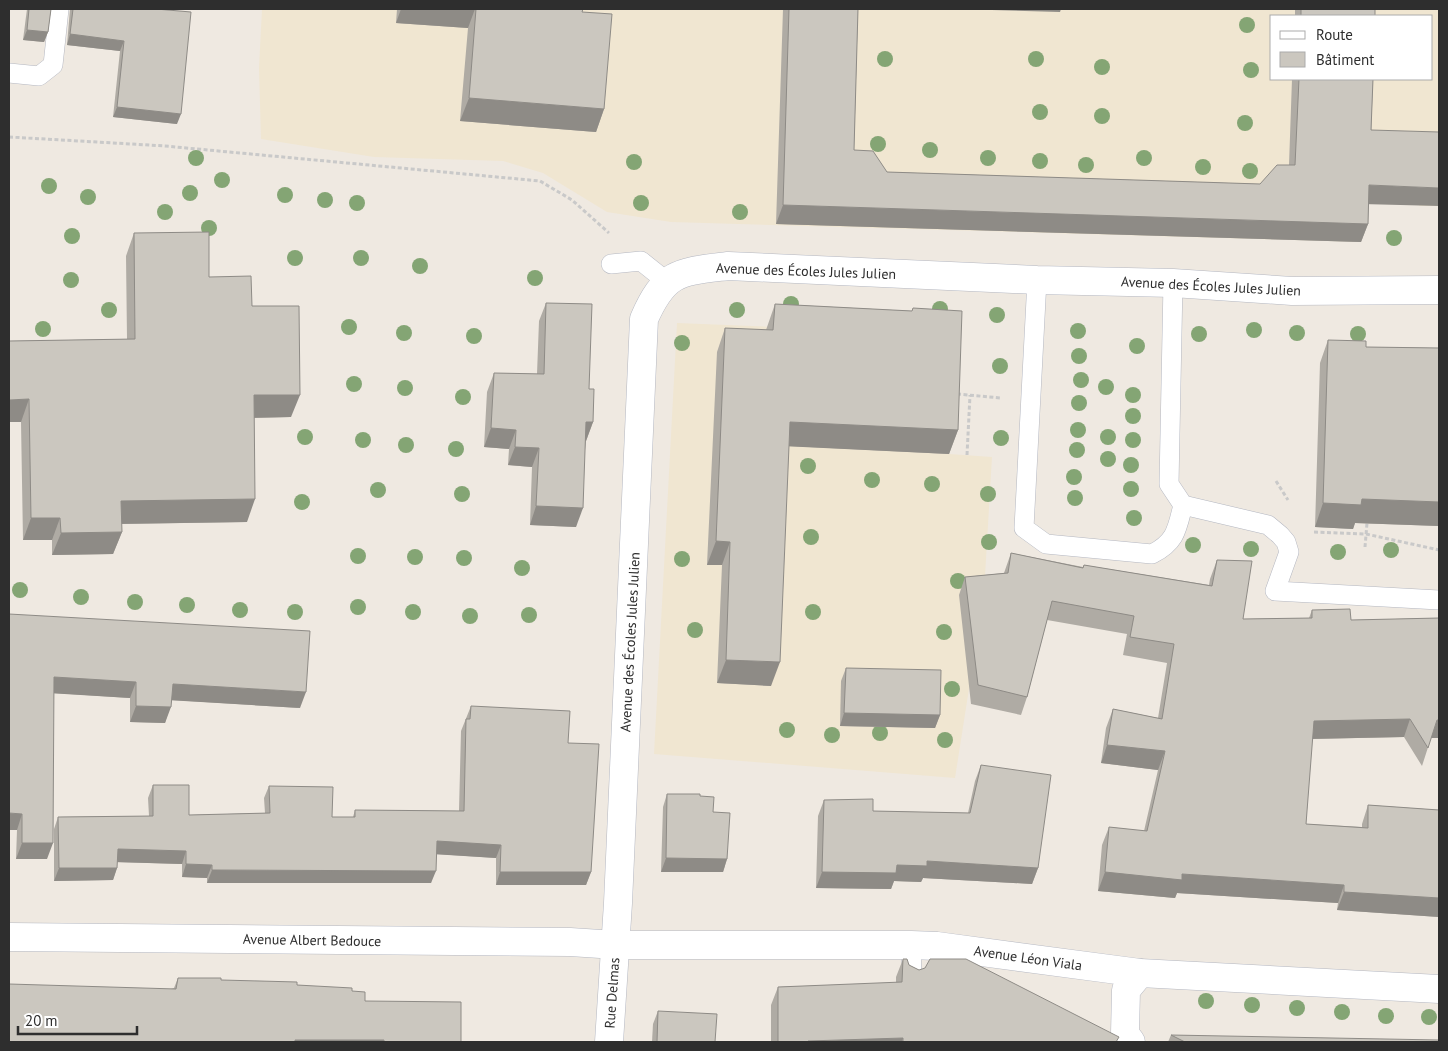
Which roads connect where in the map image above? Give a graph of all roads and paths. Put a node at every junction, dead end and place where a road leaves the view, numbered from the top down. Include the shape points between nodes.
1 (59, 9) edge
2 (9, 73) edge
3 (9, 137) edge
4 (641, 261) junction
5 (611, 264) dead end
6 (1037, 280) junction
7 (666, 281) junction
8 (1173, 283) junction
9 (1439, 290) edge
10 (952, 393) edge
11 (970, 395) junction
12 (1030, 400) junction
13 (967, 455) dead end
14 (1276, 481) dead end
15 (1182, 505) junction
16 (1292, 506) dead end
17 (1367, 523) edge
18 (1308, 531) dead end
19 (1366, 534) junction
20 (1365, 547) dead end
21 (1439, 550) edge
22 (1439, 600) edge
23 (9, 937) edge
24 (616, 945) junction
25 (911, 945) junction
26 (1140, 973) junction
27 (912, 977) edge
28 (1439, 989) edge
29 (609, 1042) edge
30 (1131, 1042) edge

1 - 2 lane via 54,65 39,76
3 - 4 path via 165,146 540,181 572,200
4 - 5 lane
4 - 7 lane
6 - 7 street, Avenue des Écoles Jules Julien via 728,266 686,271
6 - 8 street, Avenue des Écoles Jules Julien
6 - 12 lane
7 - 24 street, Avenue des Écoles Jules Julien via 654,296 644,319
8 - 9 street, Avenue des Écoles Jules Julien via 1292,291
8 - 15 lane via 1169,484
10 - 11 path
11 - 12 path
11 - 13 path
12 - 15 lane via 1024,528 1046,544 1152,554 1166,547 1176,533
14 - 16 path
15 - 22 lane via 1268,525 1280,535 1289,552 1275,591
17 - 19 path
18 - 19 path
19 - 20 path
19 - 21 path
23 - 24 street, Avenue Albert Bedouce
24 - 25 street, Avenue Léon Viala
24 - 29 street, Rue Delmas
25 - 26 street, Avenue Léon Viala
25 - 27 lane
26 - 28 street, Avenue Léon Viala
26 - 30 street via 1126,990 1125,1034

